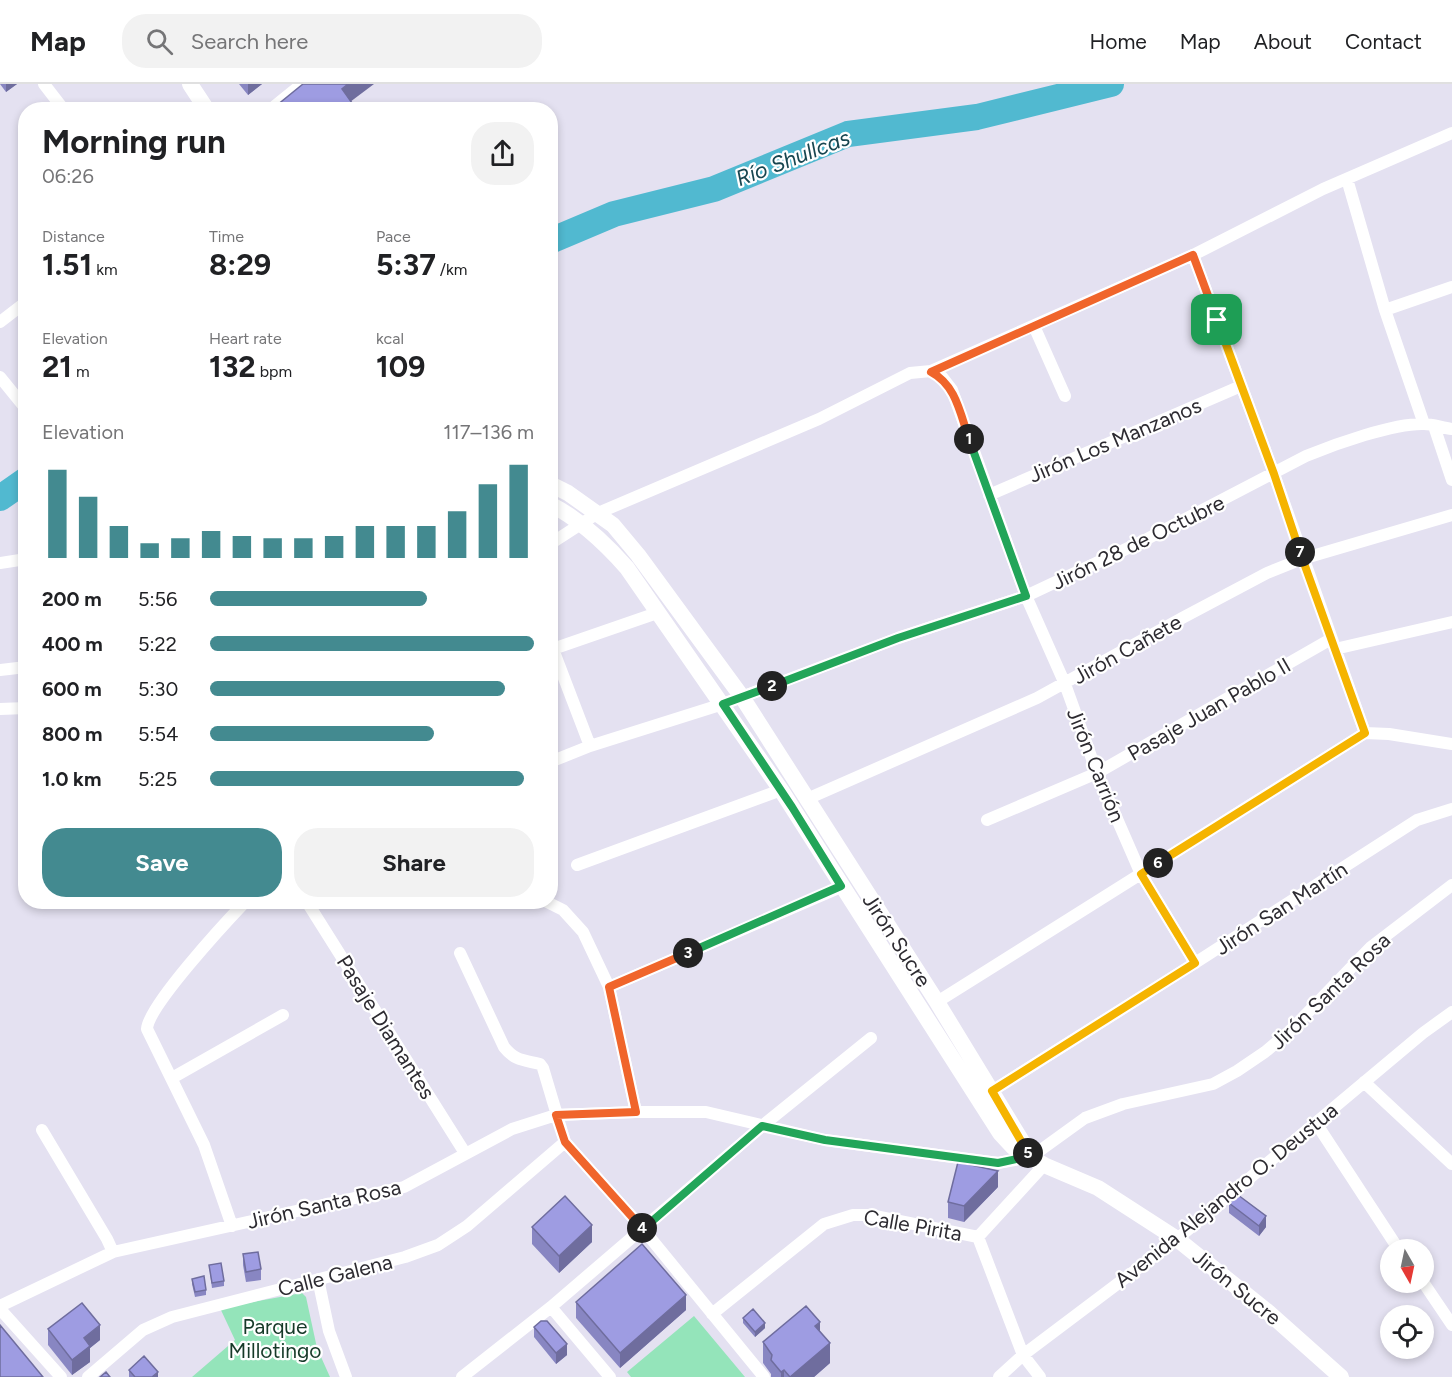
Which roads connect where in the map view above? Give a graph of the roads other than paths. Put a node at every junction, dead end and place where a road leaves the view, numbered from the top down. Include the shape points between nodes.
1 (45, 84) edge
2 (190, 84) edge
3 (302, 84) edge
4 (58, 102) edge
5 (202, 102) edge
6 (280, 102) edge
7 (1452, 133) edge
8 (1347, 179) junction
9 (1193, 255) junction
10 (1452, 287) edge
11 (18, 308) edge
12 (1385, 310) junction
13 (0, 322) edge
14 (1034, 326) junction
15 (931, 372) junction
16 (0, 377) edge
17 (1240, 386) junction
18 (1065, 396) dead end
19 (18, 399) edge
20 (1429, 425) junction
21 (1452, 429) edge
22 (1274, 474) junction
23 (1452, 480) edge
24 (558, 488) edge
25 (989, 495) junction
26 (558, 509) edge
27 (598, 513) junction
28 (1452, 515) edge
29 (581, 524) junction
30 (558, 539) edge
31 (1302, 559) junction
32 (18, 560) edge
33 (0, 563) edge
34 (1026, 596) junction
35 (657, 613) junction
36 (1452, 622) edge
37 (1333, 644) junction
38 (558, 645) edge
39 (558, 665) edge
40 (18, 668) edge
41 (0, 670) edge
42 (1065, 684) junction
43 (742, 697) junction
44 (723, 704) junction
45 (18, 708) edge
46 (0, 709) edge
47 (1365, 733) junction
48 (1452, 744) edge
49 (590, 746) junction
50 (558, 759) edge
51 (1097, 773) junction
52 (781, 790) junction
53 (807, 798) junction
54 (1452, 809) edge
55 (987, 820) dead end
56 (577, 865) dead end
57 (1141, 874) junction
58 (1452, 885) edge
59 (841, 886) junction
60 (558, 908) edge
61 (239, 909) edge
62 (311, 909) edge
63 (460, 953) dead end
64 (1195, 963) junction
65 (609, 987) junction
66 (937, 1002) junction
67 (1452, 1012) edge
68 (283, 1015) dead end
69 (871, 1038) dead end
70 (172, 1078) junction
71 (1364, 1082) junction
72 (992, 1091) junction
73 (636, 1112) junction
74 (556, 1115) junction
75 (1316, 1123) junction
76 (762, 1126) junction
77 (42, 1130) dead end
78 (565, 1142) junction
79 (465, 1153) junction
80 (1038, 1161) junction
81 (1452, 1164) edge
82 (232, 1226) junction
83 (643, 1229) junction
84 (978, 1237) junction
85 (1178, 1239) junction
86 (1392, 1239) edge
87 (113, 1252) junction
88 (318, 1279) junction
89 (1431, 1293) edge
90 (551, 1307) junction
91 (0, 1308) edge
92 (712, 1314) junction
93 (1450, 1318) edge
94 (1023, 1355) junction
95 (61, 1377) edge
96 (88, 1377) edge
97 (346, 1377) edge
98 (462, 1377) edge
99 (610, 1377) edge
100 (764, 1377) edge
101 (999, 1377) edge
102 (1040, 1377) edge
103 (1341, 1377) edge

1 - 4 street
2 - 5 street
3 - 6 street
7 - 8 street
8 - 9 street
8 - 12 street
9 - 14 street
9 - 17 street
10 - 12 street
11 - 13 street
12 - 20 street
14 - 15 street
14 - 18 street
15 - 25 street, Jirón Carrión via 942,377 952,390
15 - 27 street via 910,373 819,419
16 - 19 street
17 - 22 street
17 - 25 street, Jirón Los Manzanos
20 - 21 street, Jirón 28 de Octubre
20 - 22 street, Jirón 28 de Octubre via 1400,426 1322,449
20 - 23 street
22 - 31 street
22 - 34 street, Jirón 28 de Octubre
24 - 27 street, Jirón Sucre
25 - 34 street, Jirón Carrión
26 - 29 street, Jirón Sucre
27 - 29 street
27 - 43 street, Jirón Sucre via 638,555
28 - 31 street, Jirón Cañete
29 - 30 street
29 - 35 street, Jirón Sucre via 627,568
31 - 37 street
31 - 42 street, Jirón Cañete via 1267,573
32 - 33 street
34 - 42 street, Jirón Carrión
34 - 43 street, Jirón 28 de Octubre via 898,638
35 - 38 street
35 - 44 street, Jirón Sucre
36 - 37 street, Pasaje Juan Pablo II
37 - 47 street
37 - 51 street, Pasaje Juan Pablo II
39 - 49 street
40 - 41 street
42 - 51 street, Jirón Carrión
42 - 53 street, Jirón Cañete
43 - 44 street, Jirón 28 de Octubre
43 - 53 street, Jirón Sucre
44 - 49 street, Jirón 28 de Octubre
44 - 52 street, Jirón Sucre
45 - 46 street
47 - 48 street
47 - 57 street
49 - 50 street, Jirón 28 de Octubre
51 - 55 street, Pasaje Juan Pablo II
51 - 57 street, Jirón Carrión
52 - 56 street
52 - 59 street, Jirón Sucre
53 - 66 street, Jirón Sucre
54 - 64 street, Jirón San Martín via 1418,820
57 - 64 street, Jirón Carrión
57 - 66 street
58 - 80 street, Jirón Santa Rosa via 1371,947 1290,1031 1237,1071 1213,1084 1123,1104 1085,1118
59 - 65 street
59 - 80 street, Jirón Sucre via 1000,1134 1013,1147
60 - 65 street via 583,932
61 - 70 street via 150,1016 148,1035
62 - 79 street, Pasaje Diamantes
63 - 74 street via 504,1047 514,1058 543,1068
64 - 72 street, Jirón San Martín
65 - 73 street
66 - 72 street, Jirón Sucre
67 - 71 street, Avenida Alejandro O. Deustua
68 - 70 street
69 - 76 street
70 - 82 street via 204,1144
71 - 75 street, Avenida Alejandro O. Deustua
71 - 81 street
72 - 80 street, Jirón Sucre
73 - 74 street, Jirón Santa Rosa
73 - 76 street, Jirón Santa Rosa via 706,1112
74 - 78 street
74 - 79 street, Jirón Santa Rosa via 512,1129
75 - 85 street, Avenida Alejandro O. Deustua
75 - 86 street
76 - 80 street, Jirón Santa Rosa via 825,1140 998,1163
76 - 83 street
77 - 87 street
78 - 83 street
78 - 88 street, Calle Galena via 467,1226 438,1245
79 - 82 street, Jirón Santa Rosa via 404,1187
80 - 84 street, Calle Pirita
80 - 85 street, Jirón Sucre via 1098,1188
82 - 87 street, Jirón Santa Rosa
83 - 90 street
83 - 92 street
84 - 92 street, Calle Pirita via 870,1215 839,1218 824,1224
84 - 94 street
85 - 94 street, Avenida Alejandro O. Deustua
85 - 103 street, Jirón Sucre via 1269,1311
87 - 91 street, Jirón Santa Rosa
88 - 96 street, Calle Galena via 153,1324
88 - 97 street via 329,1331
89 - 93 street
90 - 98 street
90 - 99 street
91 - 95 street
92 - 100 street
94 - 101 street, Avenida Alejandro O. Deustua
94 - 102 street

